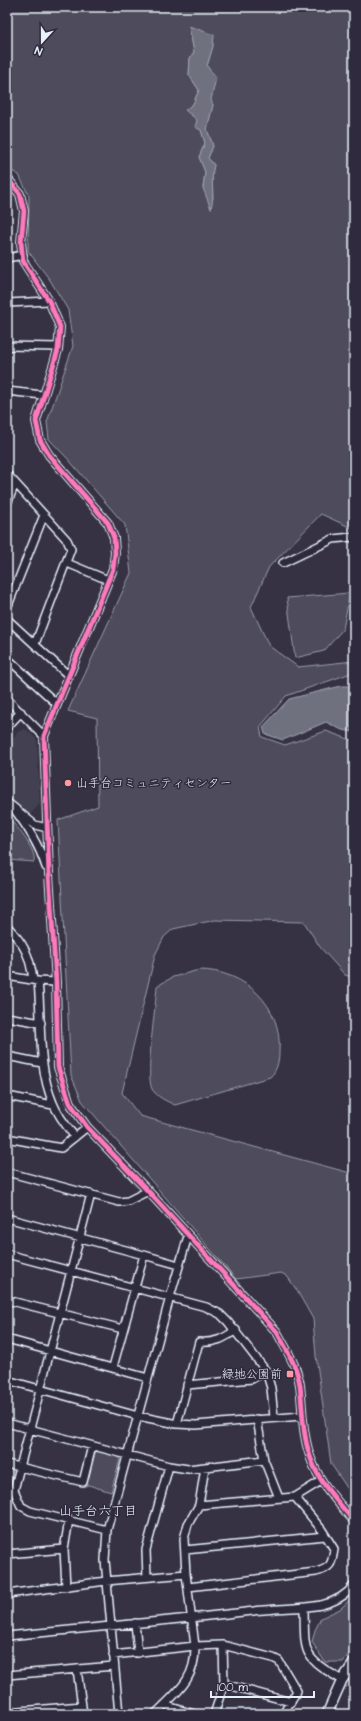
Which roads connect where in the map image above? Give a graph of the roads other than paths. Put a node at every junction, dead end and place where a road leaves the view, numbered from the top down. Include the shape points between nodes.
1 (7, 178) edge
2 (23, 255) junction
3 (7, 258) edge
4 (49, 301) junction
5 (7, 303) edge
6 (7, 346) edge
7 (58, 347) junction
8 (7, 391) edge
9 (42, 396) junction
10 (7, 474) edge
11 (15, 484) junction
12 (7, 504) edge
13 (44, 516) junction
14 (354, 539) edge
15 (67, 563) junction
16 (283, 563) dead end
17 (108, 580) junction
18 (7, 608) edge
19 (7, 618) edge
20 (35, 644) junction
21 (7, 658) edge
22 (69, 676) junction
23 (7, 699) edge
24 (58, 704) junction
25 (21, 712) junction
26 (7, 727) edge
27 (44, 736) junction
28 (7, 802) edge
29 (14, 809) junction
30 (47, 828) junction
31 (49, 874) junction
32 (7, 926) edge
33 (7, 976) edge
34 (35, 981) junction
35 (56, 982) junction
36 (7, 1017) edge
37 (41, 1023) junction
38 (7, 1056) edge
39 (42, 1063) junction
40 (7, 1096) edge
41 (54, 1105) junction
42 (86, 1126) junction
43 (75, 1137) junction
44 (7, 1138) edge
45 (7, 1172) edge
46 (148, 1191) junction
47 (91, 1194) junction
48 (7, 1218) edge
49 (188, 1236) junction
50 (79, 1237) junction
51 (7, 1254) edge
52 (144, 1255) junction
53 (179, 1265) junction
54 (70, 1271) junction
55 (135, 1288) junction
56 (170, 1297) junction
57 (7, 1300) edge
58 (59, 1313) junction
59 (123, 1329) junction
60 (236, 1330) junction
61 (7, 1339) edge
62 (49, 1350) junction
63 (112, 1367) junction
64 (266, 1371) junction
65 (148, 1378) junction
66 (7, 1380) edge
67 (187, 1385) junction
68 (40, 1390) junction
69 (138, 1416) junction
70 (302, 1416) junction
71 (274, 1418) junction
72 (257, 1420) junction
73 (7, 1423) edge
74 (177, 1424) junction
75 (29, 1429) junction
76 (92, 1446) junction
77 (127, 1455) junction
78 (264, 1460) junction
79 (7, 1464) edge
80 (169, 1466) junction
81 (19, 1467) junction
82 (206, 1467) junction
83 (321, 1481) junction
84 (295, 1497) junction
85 (278, 1498) junction
86 (199, 1505) junction
87 (69, 1520) junction
88 (354, 1521) edge
89 (107, 1530) junction
90 (325, 1536) junction
91 (64, 1549) junction
92 (185, 1550) junction
93 (7, 1554) edge
94 (186, 1574) junction
95 (147, 1577) junction
96 (106, 1581) junction
97 (354, 1585) edge
98 (66, 1587) junction
99 (188, 1587) junction
100 (7, 1594) edge
101 (304, 1608) junction
102 (191, 1618) junction
103 (135, 1623) junction
104 (111, 1627) junction
105 (7, 1636) edge
106 (223, 1645) junction
107 (195, 1646) junction
108 (138, 1652) junction
109 (113, 1655) junction
110 (354, 1663) edge
111 (114, 1666) junction
112 (77, 1669) junction
113 (7, 1675) edge
114 (342, 1680) junction
115 (224, 1684) junction
116 (291, 1702) junction
117 (164, 1705) junction
118 (82, 1710) edge
119 (7, 1712) edge
120 (119, 1714) edge
121 (155, 1714) edge
122 (194, 1714) edge
123 (214, 1714) edge
124 (283, 1714) edge
125 (327, 1714) edge

1 - 2 street via 20,194 24,211
2 - 3 street
2 - 4 street via 29,272
4 - 5 street
4 - 7 street via 60,327
6 - 7 street
7 - 9 street
8 - 9 street
9 - 17 street via 36,422 40,440 49,455 108,523 114,538 113,569
10 - 11 street
11 - 12 street
11 - 13 street
13 - 15 street via 67,540 71,549
13 - 18 street
14 - 16 street via 333,539
15 - 17 street
15 - 20 street
17 - 22 street
19 - 20 street
20 - 22 street
21 - 24 street
22 - 24 street
23 - 25 street
24 - 27 street
25 - 26 street
25 - 27 street
27 - 30 street
28 - 29 street
29 - 30 street via 34,825
29 - 31 street via 30,830
30 - 31 street
31 - 35 street
32 - 34 street via 21,941
33 - 34 street
34 - 35 street
34 - 37 street
35 - 42 street via 58,1067 70,1103
36 - 37 street
37 - 39 street
38 - 39 street
39 - 41 street
40 - 41 street
41 - 43 street
42 - 43 street
42 - 46 street
43 - 44 street via 61,1148
45 - 47 street
46 - 47 street via 128,1201 119,1202
46 - 49 street
47 - 50 street
48 - 50 street
49 - 53 street
49 - 70 street via 277,1332 297,1374
50 - 52 street
50 - 54 street
51 - 54 street
52 - 53 street
52 - 55 street
53 - 56 street
54 - 55 street
54 - 58 street
55 - 56 street
55 - 59 street
56 - 60 street via 206,1307 220,1314
56 - 65 street
57 - 58 street
58 - 59 street
58 - 62 street
59 - 63 street
60 - 64 street
60 - 67 street via 221,1340 211,1343 199,1342
61 - 62 street
62 - 63 street
62 - 68 street
63 - 65 street
64 - 67 street via 252,1379
64 - 71 street via 271,1388
65 - 69 street
66 - 68 street
67 - 74 street
68 - 69 street
68 - 75 street
69 - 74 street
69 - 77 street
70 - 71 street
70 - 83 street via 307,1446
71 - 72 street
72 - 74 street
72 - 78 street
73 - 75 street
75 - 76 street
75 - 81 street
76 - 77 street
76 - 81 street via 82,1482
77 - 80 street
77 - 89 street
78 - 82 street
78 - 85 street
79 - 81 street
80 - 82 street via 188,1469
80 - 95 street via 146,1550
81 - 87 street via 14,1490 21,1506 30,1511
82 - 86 street
83 - 84 street
83 - 88 street
84 - 85 street
84 - 90 street
85 - 86 street
86 - 92 street via 188,1524 184,1539
87 - 89 street
87 - 91 street
89 - 96 street
90 - 92 street
90 - 99 street via 334,1549 333,1561 327,1569
91 - 93 street
91 - 98 street
92 - 94 street
94 - 95 street
94 - 99 street
95 - 96 street
96 - 98 street
96 - 104 street
97 - 101 street via 350,1591 337,1599
98 - 100 street
99 - 102 street
101 - 102 street
101 - 114 street via 304,1640 307,1652 321,1668
102 - 103 street
102 - 107 street
103 - 104 street
103 - 108 street
104 - 105 street
104 - 109 street
106 - 107 street
106 - 115 street
106 - 116 street via 279,1661 297,1691
107 - 108 street
107 - 117 street via 192,1673 186,1683
108 - 109 street
109 - 111 street
110 - 114 main road
111 - 112 street
111 - 120 street
112 - 113 street
112 - 118 street
114 - 125 main road
115 - 116 street
115 - 123 street
116 - 124 street
117 - 121 street
117 - 122 street
118 - 119 street

